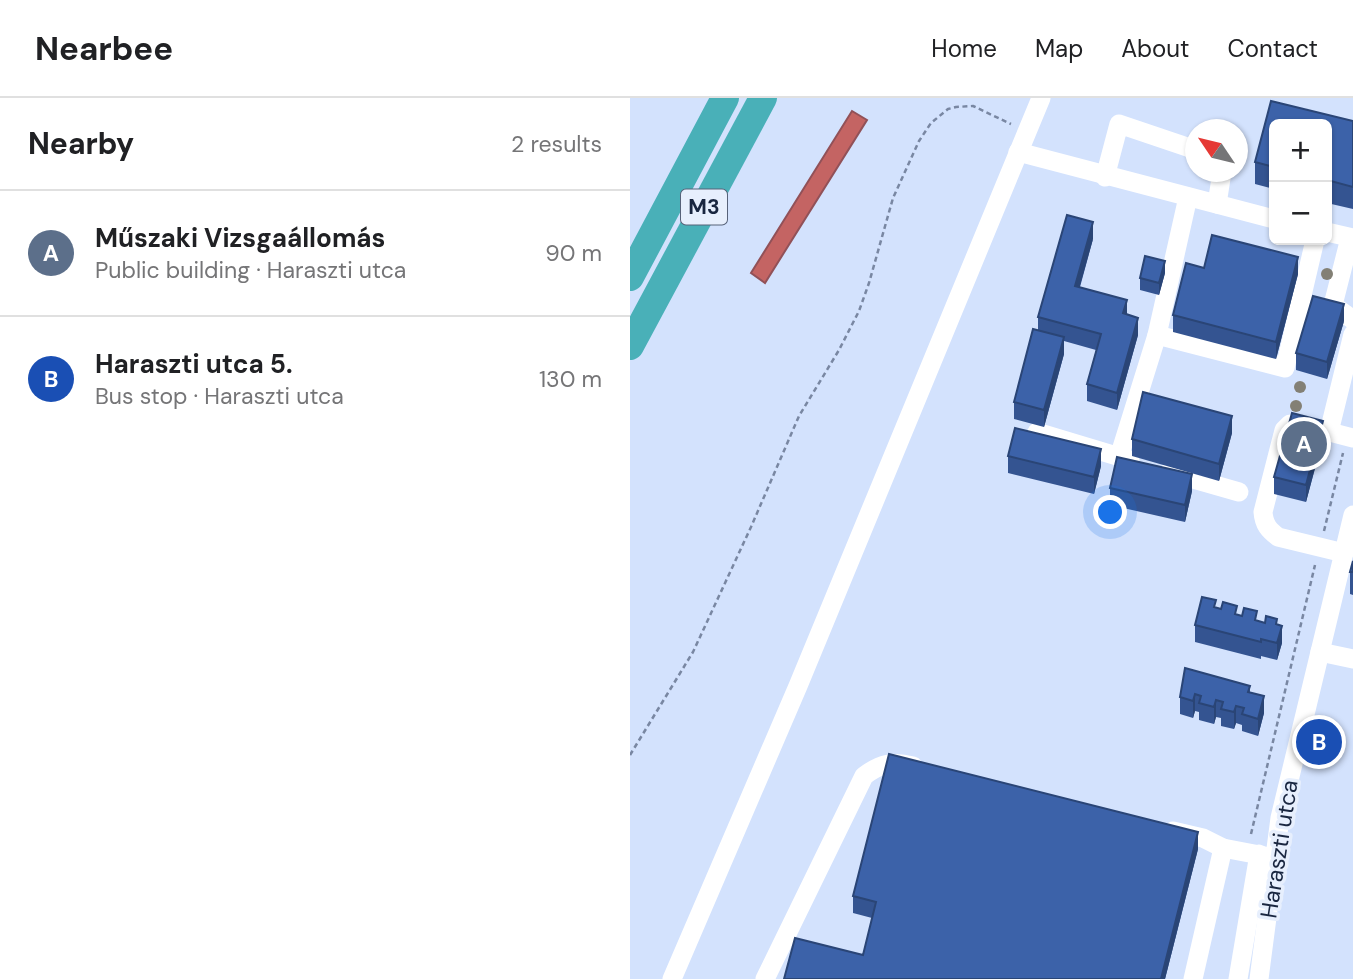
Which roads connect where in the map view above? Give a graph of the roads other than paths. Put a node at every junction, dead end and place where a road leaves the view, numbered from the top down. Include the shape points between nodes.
1 (725, 98) edge
2 (763, 98) edge
3 (1041, 98) edge
4 (1185, 147) edge
5 (1018, 152) junction
6 (1105, 177) junction
7 (1220, 182) edge
8 (1188, 197) junction
9 (1217, 204) junction
10 (1269, 218) edge
11 (1332, 233) edge
12 (1351, 238) edge
13 (1314, 245) edge
14 (632, 272) edge
15 (645, 316) junction
16 (1353, 320) edge
17 (1353, 334) edge
18 (1157, 335) junction
19 (630, 346) edge
20 (630, 360) edge
21 (1037, 432) edge
22 (1343, 435) edge
23 (1119, 457) junction
24 (1239, 492) dead end
25 (1353, 516) edge
26 (1344, 553) junction
27 (1320, 652) junction
28 (1353, 659) edge
29 (936, 772) edge
30 (1150, 825) edge
31 (1223, 848) junction
32 (1261, 855) junction
33 (672, 979) edge
34 (765, 979) edge
35 (1193, 979) edge
36 (1238, 979) edge
37 (1259, 979) edge

1 - 14 highway, M3
2 - 15 highway, M3
3 - 5 street
4 - 6 street via 1119,124
5 - 6 street
5 - 33 street
6 - 8 street
7 - 9 street
8 - 9 street
8 - 18 street
9 - 10 street
11 - 12 street
12 - 16 street via 1333,305
13 - 18 street via 1284,368
15 - 19 highway, M3
15 - 20 highway
17 - 22 street
18 - 23 street
21 - 23 street
22 - 26 street via 1290,424 1284,430 1263,512 1269,531 1278,537
23 - 24 street
25 - 26 street, Haraszti utca
26 - 27 street, Haraszti utca
27 - 28 street
27 - 32 street, Haraszti utca via 1280,818
29 - 34 street via 896,762 864,776
30 - 31 street via 1203,838
31 - 32 street
31 - 35 street
32 - 36 street
32 - 37 street, Haraszti utca

